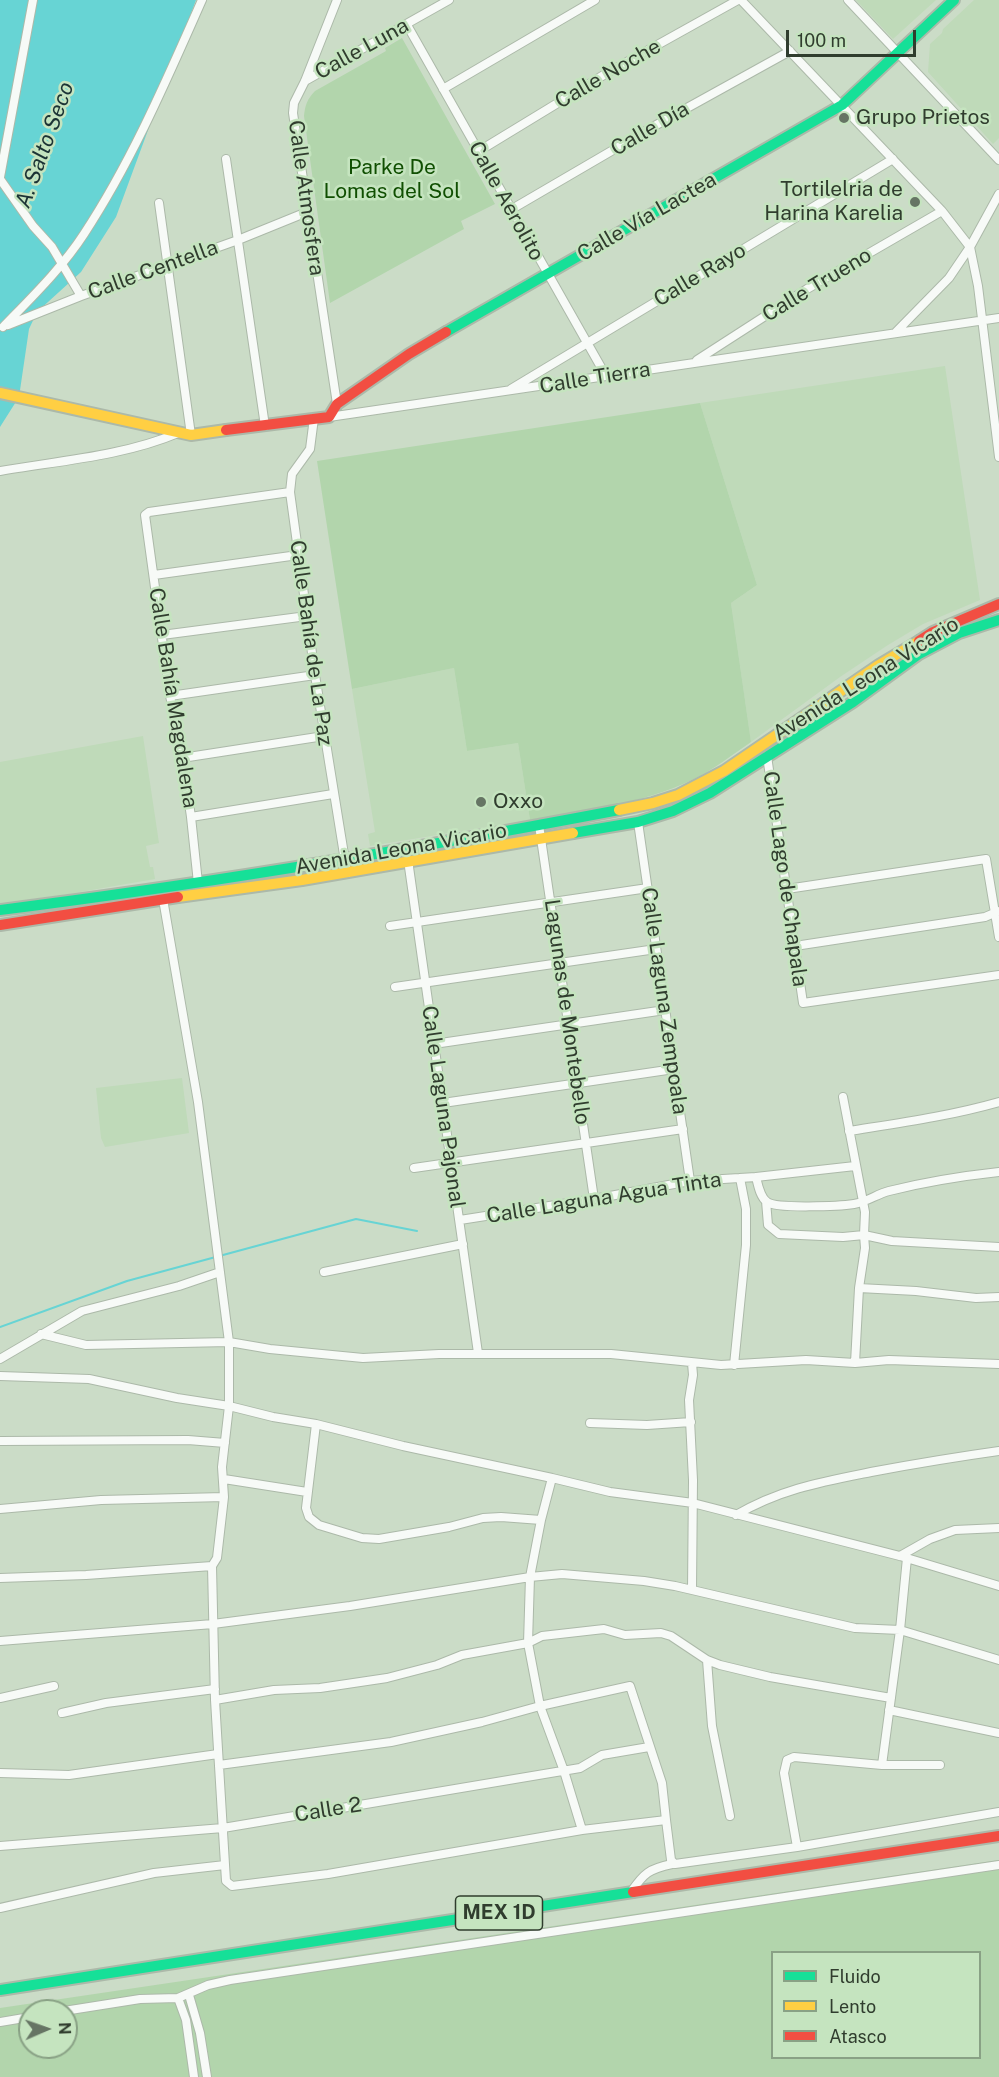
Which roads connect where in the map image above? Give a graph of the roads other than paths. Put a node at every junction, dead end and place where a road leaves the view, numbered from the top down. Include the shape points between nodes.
1 (33, 0) edge
2 (202, 0) edge
3 (337, 0) edge
4 (449, 0) edge
5 (595, 0) edge
6 (740, 0) edge
7 (848, 0) edge
8 (954, 0) edge
9 (407, 25) junction
10 (790, 51) junction
11 (896, 53) junction
12 (305, 81) junction
13 (443, 89) junction
14 (842, 105) junction
15 (479, 151) junction
16 (226, 159) dead end
17 (893, 159) junction
18 (999, 160) edge
19 (0, 178) edge
20 (999, 194) edge
21 (159, 203) dead end
22 (512, 209) junction
23 (942, 211) junction
24 (307, 212) junction
25 (238, 240) junction
26 (970, 247) junction
27 (62, 263) junction
28 (168, 266) junction
29 (547, 273) junction
30 (81, 296) junction
31 (999, 318) edge
32 (982, 320) junction
33 (1, 328) edge
34 (896, 332) junction
35 (587, 343) junction
36 (694, 362) junction
37 (606, 376) junction
38 (507, 391) junction
39 (0, 393) edge
40 (337, 404) junction
41 (329, 417) junction
42 (314, 418) junction
43 (265, 426) junction
44 (178, 433) junction
45 (191, 435) junction
46 (999, 457) edge
47 (0, 471) edge
48 (290, 492) junction
49 (298, 555) junction
50 (154, 575) junction
51 (999, 604) edge
52 (307, 616) junction
53 (999, 620) edge
54 (162, 635) junction
55 (315, 675) junction
56 (170, 696) junction
57 (324, 736) junction
58 (767, 756) junction
59 (182, 758) junction
60 (333, 794) junction
61 (191, 817) junction
62 (638, 822) junction
63 (540, 825) junction
64 (541, 838) junction
65 (345, 859) junction
66 (408, 861) junction
67 (347, 873) junction
68 (198, 883) junction
69 (648, 888) junction
70 (787, 889) junction
71 (163, 899) junction
72 (550, 901) junction
73 (0, 910) edge
74 (997, 912) edge
75 (417, 921) junction
76 (0, 925) edge
77 (390, 926) dead end
78 (999, 937) edge
79 (795, 946) junction
80 (656, 949) junction
81 (559, 963) junction
82 (999, 975) edge
83 (425, 983) junction
84 (395, 987) dead end
85 (665, 1010) junction
86 (568, 1025) junction
87 (434, 1044) junction
88 (674, 1069) junction
89 (577, 1083) junction
90 (843, 1097) dead end
91 (999, 1102) edge
92 (443, 1103) junction
93 (682, 1129) junction
94 (849, 1131) junction
95 (586, 1143) junction
96 (452, 1163) junction
97 (855, 1166) junction
98 (414, 1168) dead end
99 (999, 1172) edge
100 (756, 1177) junction
101 (740, 1178) junction
102 (690, 1181) junction
103 (594, 1199) junction
104 (766, 1201) junction
105 (864, 1201) junction
106 (460, 1220) junction
107 (864, 1235) junction
108 (463, 1244) junction
109 (999, 1247) edge
110 (220, 1272) junction
111 (324, 1272) dead end
112 (859, 1288) junction
113 (999, 1297) edge
114 (40, 1334) junction
115 (228, 1341) junction
116 (478, 1353) junction
117 (0, 1359) edge
118 (692, 1363) junction
119 (855, 1363) junction
120 (999, 1364) edge
121 (734, 1365) junction
122 (0, 1376) edge
123 (229, 1406) junction
124 (691, 1422) junction
125 (590, 1423) dead end
126 (316, 1424) junction
127 (0, 1441) edge
128 (225, 1443) junction
129 (999, 1451) edge
130 (552, 1478) junction
131 (224, 1479) junction
132 (307, 1492) junction
133 (224, 1497) junction
134 (693, 1503) junction
135 (0, 1509) edge
136 (736, 1515) junction
137 (541, 1520) junction
138 (999, 1528) edge
139 (904, 1557) junction
140 (212, 1566) junction
141 (530, 1577) junction
142 (0, 1578) edge
143 (999, 1586) edge
144 (692, 1590) junction
145 (213, 1624) junction
146 (900, 1630) junction
147 (0, 1641) edge
148 (528, 1643) junction
149 (707, 1660) junction
150 (999, 1660) edge
151 (54, 1686) dead end
152 (215, 1689) junction
153 (0, 1698) edge
154 (891, 1698) junction
155 (215, 1700) junction
156 (540, 1706) junction
157 (889, 1710) junction
158 (62, 1713) dead end
159 (999, 1733) edge
160 (650, 1747) junction
161 (218, 1754) junction
162 (219, 1765) junction
163 (882, 1765) junction
164 (940, 1765) dead end
165 (564, 1771) junction
166 (0, 1773) edge
167 (999, 1812) edge
168 (730, 1816) dead end
169 (666, 1820) junction
170 (223, 1828) junction
171 (582, 1830) junction
172 (999, 1836) edge
173 (0, 1846) edge
174 (797, 1847) junction
175 (672, 1864) junction
176 (225, 1865) junction
177 (999, 1865) edge
178 (630, 1892) junction
179 (0, 1908) edge
180 (0, 1990) edge
181 (189, 1995) junction
182 (178, 1998) junction
183 (78, 2009) edge
184 (18, 2019) edge
185 (0, 2022) edge
186 (194, 2077) edge
187 (207, 2077) edge

1 - 19 street
2 - 27 street via 121,170 84,235
3 - 12 street, Calle Atmosfera
4 - 9 street, Calle Luna
5 - 13 street
6 - 10 street
6 - 15 street, Calle Noche
7 - 11 street
8 - 11 main road, Calle Vía Lactea
9 - 12 street, Calle Luna
9 - 13 street, Calle Aerolito
10 - 14 street
10 - 22 street, Calle Día
11 - 14 main road, Calle Vía Lactea
11 - 18 street
12 - 24 street, Calle Atmosfera via 293,113
13 - 15 street, Calle Aerolito
14 - 17 street
14 - 29 main road, Calle Vía Lactea
15 - 22 street, Calle Aerolito
16 - 25 street
17 - 23 street
17 - 35 street, Calle Rayo
19 - 27 street
20 - 26 street
21 - 28 street
22 - 29 street, Calle Aerolito
23 - 26 street
23 - 36 street, Calle Trueno via 807,289
24 - 25 street, Calle Centella
24 - 40 street, Calle Atmosfera
25 - 28 street, Calle Centella
25 - 43 street
26 - 32 street
26 - 34 street via 949,278
27 - 30 street
27 - 33 street
28 - 30 street, Calle Centella
28 - 45 street
29 - 35 street, Calle Aerolito
29 - 40 main road, Calle Vía Lactea via 410,354
30 - 33 street, Calle Centella
31 - 32 street, Calle Tierra
32 - 34 street, Calle Tierra
32 - 46 street
34 - 36 street, Calle Tierra
35 - 37 street, Calle Aerolito
35 - 38 street, Calle Rayo
36 - 37 street, Calle Tierra
37 - 38 street, Calle Tierra
38 - 41 street, Calle Tierra
39 - 44 main road, Calle Tierra
40 - 41 main road, Calle Vía Lactea
41 - 42 main road, Calle Tierra
42 - 43 main road, Calle Tierra
42 - 48 street, Calle Bahía de La Paz via 310,449 292,474
43 - 45 main road, Calle Tierra
44 - 45 main road, Calle Tierra
44 - 47 street via 133,448
48 - 49 street, Calle Bahía de La Paz
48 - 50 street, Calle Bahía Magdalena via 149,512 145,515
49 - 50 street
49 - 52 street, Calle Bahía de La Paz
50 - 54 street, Calle Bahía Magdalena
51 - 63 main road, Avenida Leona Vicario via 933,632 724,771 678,795 635,808
52 - 54 street
52 - 55 street, Calle Bahía de La Paz
53 - 58 main road, Avenida Leona Vicario via 959,633 919,654 853,702
54 - 56 street, Calle Bahía Magdalena
55 - 56 street
55 - 57 street, Calle Bahía de La Paz
56 - 59 street, Calle Bahía Magdalena
57 - 59 street
57 - 60 street, Calle Bahía de La Paz
58 - 62 main road, Avenida Leona Vicario via 694,802
58 - 70 street, Calle Lago de Chapala
59 - 61 street, Calle Bahía Magdalena
60 - 61 street
60 - 65 street, Calle Bahía de La Paz
61 - 68 street, Calle Bahía Magdalena
62 - 64 main road, Avenida Leona Vicario
62 - 69 street, Calle Laguna Zempoala
63 - 64 street, Lagunas de Montebello
63 - 65 main road, Avenida Leona Vicario
64 - 66 main road, Avenida Leona Vicario
64 - 72 street, Lagunas de Montebello
65 - 67 street, Calle Bahía de La Paz
65 - 68 main road, Avenida Leona Vicario
66 - 67 main road, Avenida Leona Vicario
66 - 75 street, Calle Laguna Pajonal
67 - 71 main road, Avenida Leona Vicario
68 - 73 main road, Avenida Leona Vicario
69 - 72 street
69 - 80 street, Calle Laguna Zempoala
70 - 74 street via 986,859
70 - 79 street, Calle Lago de Chapala
71 - 76 main road, Avenida Leona Vicario
71 - 110 street via 198,1101
72 - 75 street
72 - 81 street, Lagunas de Montebello
74 - 78 street
74 - 79 street
75 - 77 street
75 - 83 street, Calle Laguna Pajonal
79 - 82 street, Calle Lago de Chapala via 803,1003
80 - 81 street
80 - 85 street, Calle Laguna Zempoala
81 - 83 street
81 - 86 street, Lagunas de Montebello
83 - 84 street
83 - 87 street, Calle Laguna Pajonal
85 - 86 street
85 - 88 street, Calle Laguna Zempoala
86 - 87 street
86 - 89 street, Lagunas de Montebello
87 - 92 street, Calle Laguna Pajonal
88 - 89 street
88 - 93 street, Calle Laguna Zempoala
89 - 92 street
89 - 95 street, Lagunas de Montebello
90 - 94 street
91 - 94 street via 965,1112
92 - 96 street, Calle Laguna Pajonal
93 - 95 street
93 - 102 street, Calle Laguna Zempoala
94 - 97 street
95 - 96 street
95 - 103 street, Lagunas de Montebello
96 - 98 street
96 - 106 street, Calle Laguna Pajonal
97 - 100 street, Calle Laguna Agua Tinta
97 - 105 street
99 - 105 street via 887,1192
100 - 101 street, Calle Laguna Agua Tinta
100 - 104 street
101 - 102 street, Calle Laguna Agua Tinta
101 - 121 street via 746,1209 746,1245
102 - 103 street, Calle Laguna Agua Tinta
103 - 106 street, Calle Laguna Agua Tinta
104 - 105 street via 777,1206
104 - 107 street via 768,1225 779,1234
105 - 107 street
106 - 108 street, Calle Laguna Pajonal
107 - 109 street via 892,1241
107 - 112 street
108 - 111 street
108 - 116 street, Calle Laguna Pajonal
110 - 114 street via 82,1311
110 - 115 street
112 - 113 street
112 - 119 street
114 - 115 street via 86,1345
114 - 117 street
115 - 116 street via 363,1358
115 - 123 street
116 - 118 street via 611,1354
118 - 121 street
118 - 124 street
119 - 120 street via 889,1360
119 - 121 street via 806,1360
122 - 123 street via 89,1379
123 - 126 street
123 - 128 street
124 - 125 street
124 - 134 street
126 - 130 street
126 - 132 street
127 - 128 street
128 - 131 street
129 - 136 street via 803,1486
130 - 134 street via 610,1492
130 - 137 street
131 - 132 street
131 - 133 street
132 - 137 street via 309,1517 319,1525 362,1538 379,1539 483,1518
133 - 135 street via 101,1500
133 - 140 street via 217,1558
134 - 136 street
134 - 144 street
136 - 139 street
137 - 141 street
138 - 139 street via 955,1530 930,1539
139 - 143 street
139 - 146 street
140 - 142 street
140 - 145 street
141 - 144 street via 562,1574 612,1578
141 - 145 street
141 - 148 street
144 - 146 street via 855,1628
145 - 147 street
145 - 152 street
146 - 150 street
146 - 154 street
148 - 149 street via 542,1636 604,1629 625,1635 661,1633 671,1635
148 - 155 street via 462,1655 387,1678
148 - 156 street
149 - 154 street via 770,1677
149 - 168 street via 712,1726
151 - 153 street
152 - 155 street
152 - 158 street via 106,1703
154 - 157 street
155 - 161 street
156 - 160 street via 630,1686
156 - 162 street via 391,1742
156 - 165 street
157 - 159 street
157 - 163 street
160 - 165 street, Calle 2 via 602,1755 588,1765
160 - 169 street via 662,1783
161 - 162 street
161 - 166 street via 69,1775
162 - 170 street
163 - 164 street
163 - 174 street via 794,1757 787,1761 784,1773
165 - 170 street, Calle 2
165 - 171 street
167 - 174 street
169 - 171 street
169 - 175 street
170 - 173 street, Calle 2
170 - 176 street
171 - 176 street via 328,1874 232,1886 226,1881
172 - 178 main road, MEX 1D
174 - 175 street
175 - 178 street via 646,1872
176 - 179 street via 154,1873
177 - 181 street via 230,1980
178 - 180 main road, MEX 1D
181 - 182 street
181 - 187 street
182 - 183 street via 140,1999
182 - 186 street via 186,2020
184 - 185 street

